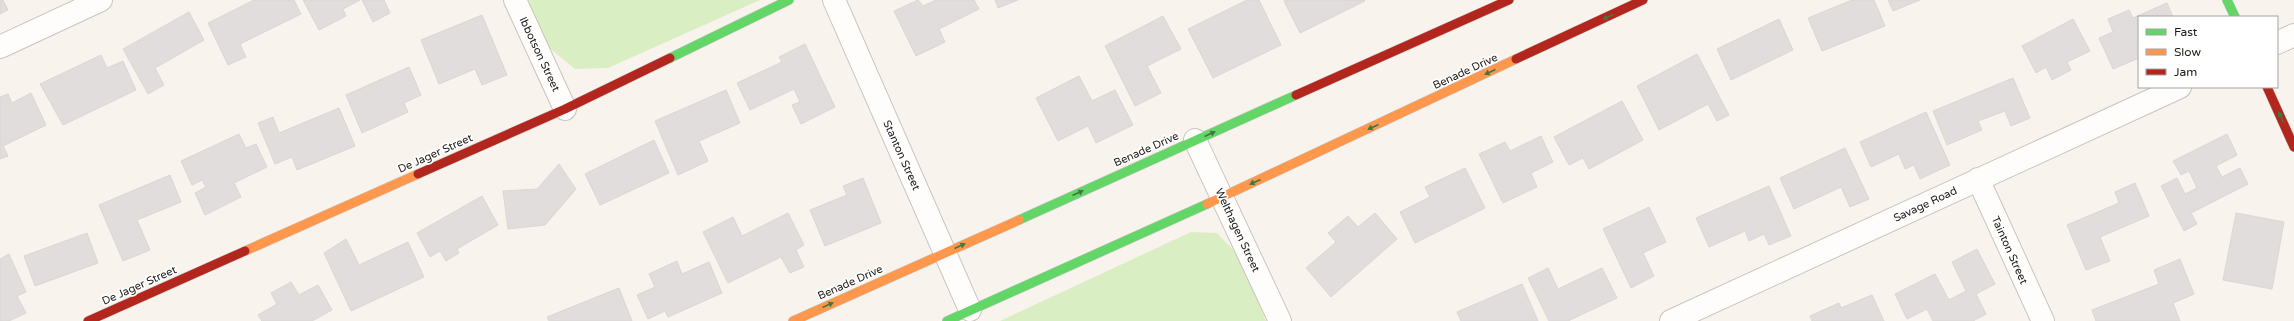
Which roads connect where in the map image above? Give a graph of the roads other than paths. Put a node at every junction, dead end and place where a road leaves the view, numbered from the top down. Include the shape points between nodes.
1 (101, 0) edge
2 (515, 0) edge
3 (789, 0) edge
4 (834, 0) edge
5 (1509, 0) edge
6 (1643, 0) edge
7 (2227, 0) edge
8 (2235, 16) edge
9 (2294, 35) edge
10 (2278, 43) edge
11 (0, 47) edge
12 (2178, 88) edge
13 (2267, 88) edge
14 (564, 108) junction
15 (1195, 140) junction
16 (2294, 147) edge
17 (1978, 179) junction
18 (1223, 197) junction
19 (945, 253) junction
20 (970, 310) junction
21 (88, 321) edge
22 (793, 321) edge
23 (946, 321) edge
24 (1280, 321) edge
25 (1671, 321) edge
26 (2043, 321) edge

1 - 11 street
2 - 14 street, Ibbotson Street
3 - 14 street, De Jager Street
4 - 19 street, Stanton Street
15 -> 5 street, Benade Drive
6 -> 18 street, Benade Drive
7 - 8 street
9 - 10 street
12 - 17 street, Savage Road
16 -> 13 street
14 - 21 street, De Jager Street
15 - 18 street, Welthagen Street
19 -> 15 street, Benade Drive
17 - 25 street, Savage Road
17 - 26 street, Tainton Street
18 - 20 street, Benade Drive
18 - 24 street, Welthagen Street
19 - 20 street, Stanton Street
22 -> 19 street, Benade Drive
20 - 23 street, Benade Drive

